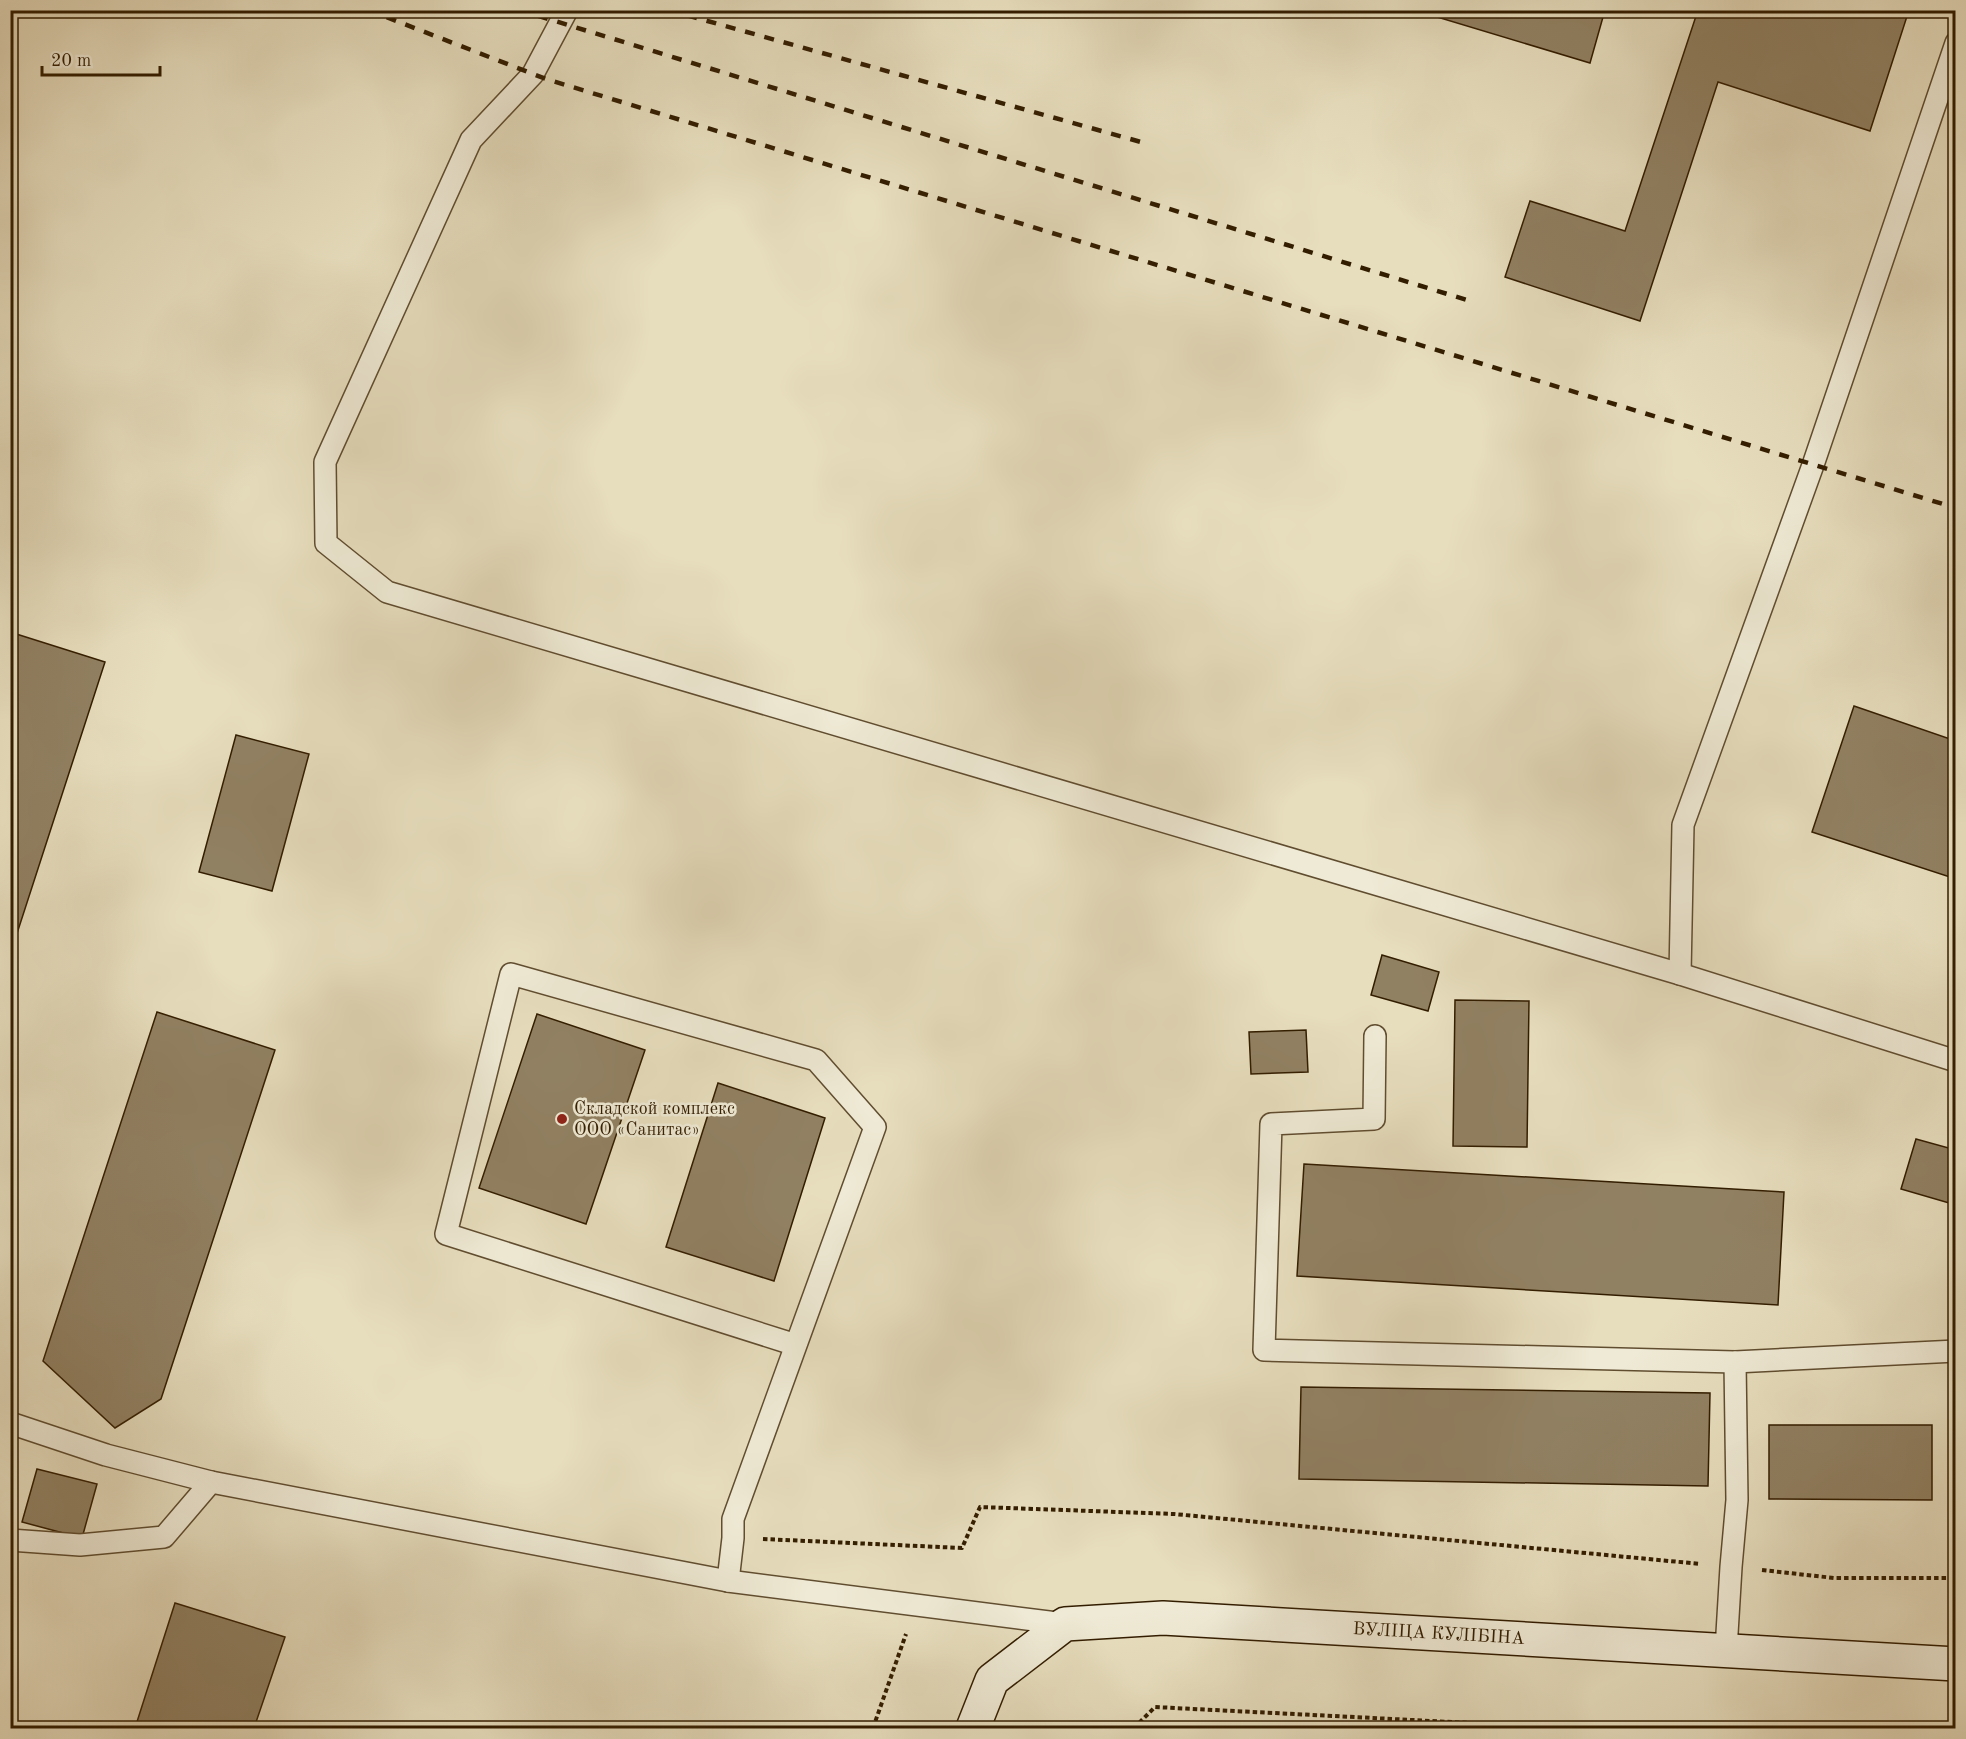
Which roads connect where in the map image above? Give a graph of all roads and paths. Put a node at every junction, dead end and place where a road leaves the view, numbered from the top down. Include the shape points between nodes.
1 (567, 10) edge
2 (1956, 43) edge
3 (1680, 974) junction
4 (1375, 1036) dead end
5 (1956, 1061) edge
6 (796, 1345) junction
7 (1956, 1351) edge
8 (1735, 1362) junction
9 (10, 1423) edge
10 (211, 1482) junction
11 (734, 1538) junction
12 (10, 1540) edge
13 (1731, 1567) junction
14 (1956, 1578) edge
15 (728, 1581) junction
16 (916, 1605) junction
17 (1065, 1624) junction
18 (1726, 1650) junction
19 (1956, 1664) edge
20 (873, 1728) edge
21 (973, 1728) edge
22 (1134, 1728) edge
23 (1881, 1728) edge

1 - 3 lane via 533,74 471,140 325,462 326,543 387,592
2 - 3 lane via 1813,465 1683,825
3 - 5 lane
4 - 8 lane via 1374,1119 1271,1125 1264,1350
6 - 6 lane via 875,1127 816,1060 511,974 446,1234
6 - 11 lane via 733,1519
7 - 8 lane
8 - 13 lane via 1737,1500
9 - 10 lane via 106,1455
10 - 12 lane via 164,1537 80,1545
10 - 15 lane
11 - 13 path via 962,1548 980,1507 1174,1514
11 - 15 lane
13 - 14 path via 1834,1578
13 - 18 lane
15 - 16 lane
16 - 17 lane
16 - 20 path
17 - 18 main road, ВУЛІЦА КУЛІБІНА via 1163,1618
17 - 21 main road via 992,1680
18 - 19 main road, ВУЛІЦА КУЛІБІНА
22 - 23 path via 1155,1707 1511,1725 1823,1723

